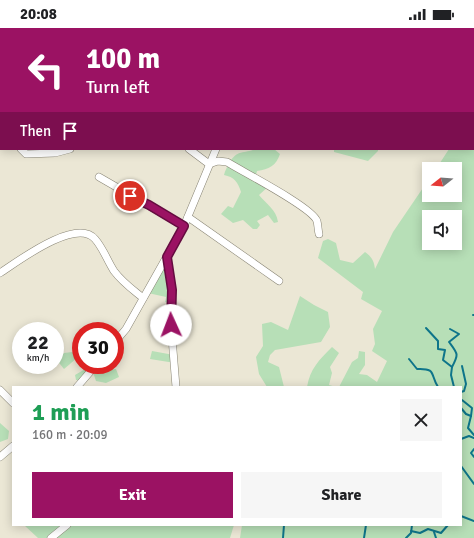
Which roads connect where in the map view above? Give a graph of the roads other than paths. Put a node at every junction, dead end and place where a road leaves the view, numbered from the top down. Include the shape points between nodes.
1 (22, 150) edge
2 (66, 150) edge
3 (190, 150) edge
4 (216, 150) edge
5 (209, 164) junction
6 (99, 177) dead end
7 (188, 217) junction
8 (184, 226) junction
9 (319, 234) dead end
10 (167, 257) junction
11 (0, 273) edge
12 (279, 281) dead end
13 (143, 298) junction
14 (124, 331) edge
15 (88, 374) edge
16 (78, 386) edge
17 (176, 386) edge
18 (0, 390) edge
19 (12, 402) edge
20 (12, 447) edge
21 (0, 457) edge
22 (66, 526) edge
23 (51, 538) edge

1 - 2 street via 26,154
3 - 5 street
4 - 5 street
5 - 7 street
5 - 9 street via 226,162 294,201 312,214 317,221
6 - 8 street
7 - 8 street
7 - 12 street
8 - 10 street
10 - 13 street
10 - 17 street via 172,290 170,313
11 - 13 street via 41,246 80,233 94,237 121,280
13 - 14 street
15 - 16 street
18 - 19 street
20 - 21 street
22 - 23 street

